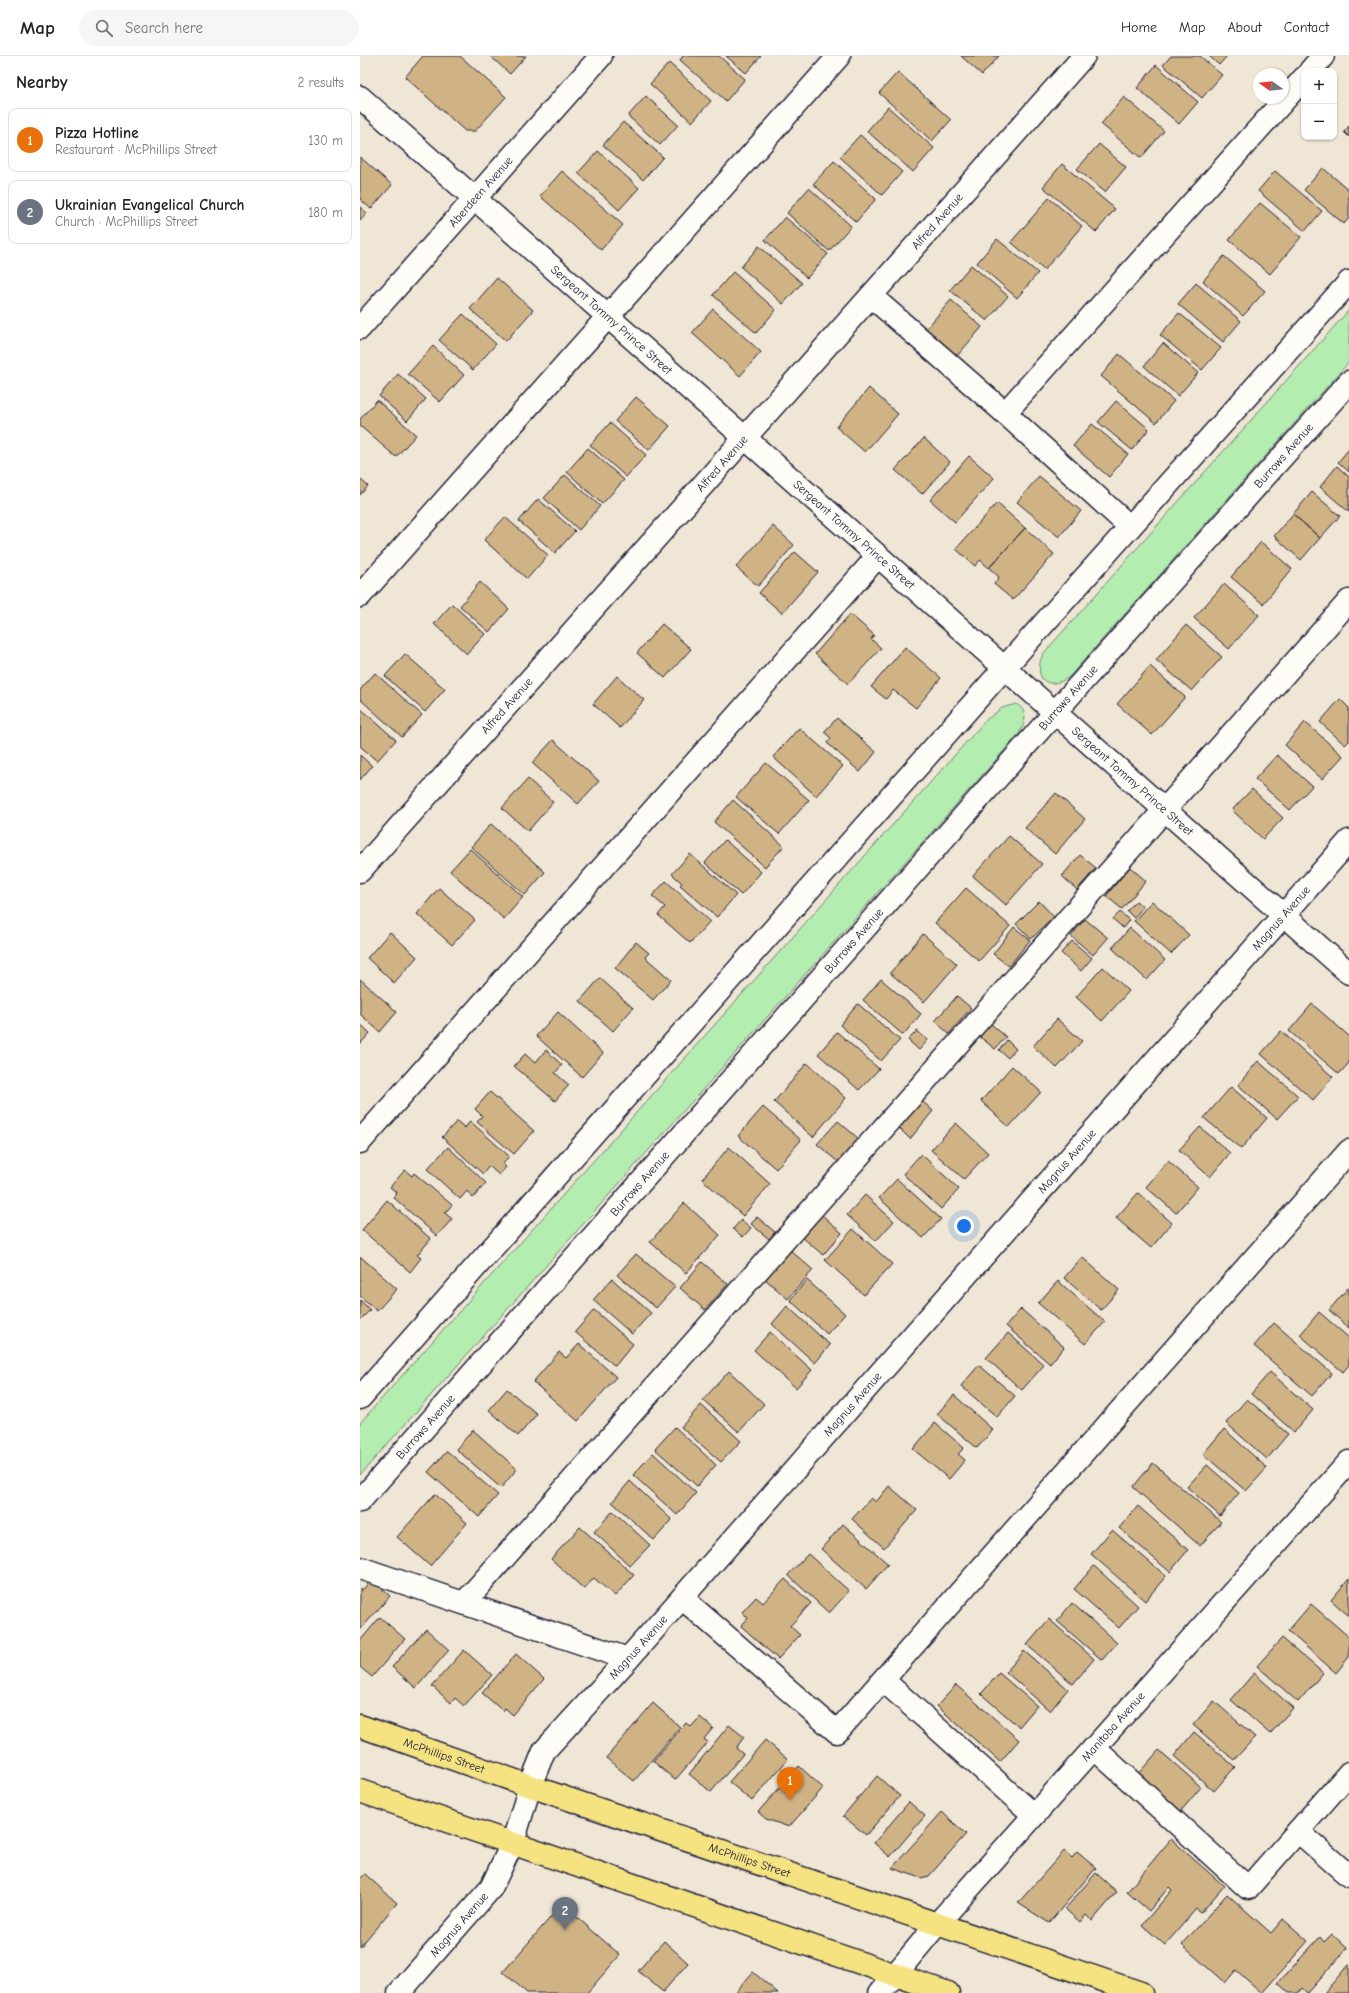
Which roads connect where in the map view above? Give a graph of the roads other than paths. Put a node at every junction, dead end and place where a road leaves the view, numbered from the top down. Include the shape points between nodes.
1 (601, 56) edge
2 (839, 56) edge
3 (1084, 56) edge
4 (1323, 56) edge
5 (1313, 68) edge
6 (1301, 81) edge
7 (360, 97) edge
8 (475, 198) junction
9 (1349, 282) edge
10 (871, 296) junction
11 (607, 316) junction
12 (360, 328) edge
13 (1349, 382) edge
14 (1005, 413) junction
15 (745, 438) junction
16 (1130, 527) junction
17 (878, 556) junction
18 (360, 596) edge
19 (1349, 601) edge
20 (1005, 668) junction
21 (1055, 713) junction
22 (1166, 810) junction
23 (1349, 841) edge
24 (360, 871) edge
25 (1284, 916) junction
26 (1349, 973) edge
27 (360, 1142) edge
28 (1349, 1151) edge
29 (360, 1398) edge
30 (1349, 1462) edge
31 (360, 1501) edge
32 (360, 1568) edge
33 (682, 1598) junction
34 (464, 1603) junction
35 (628, 1660) junction
36 (883, 1680) junction
37 (360, 1726) edge
38 (1094, 1748) junction
39 (1349, 1773) edge
40 (530, 1786) junction
41 (360, 1791) edge
42 (1034, 1815) junction
43 (1298, 1831) junction
44 (513, 1842) junction
45 (1349, 1876) edge
46 (938, 1923) junction
47 (896, 1975) junction
48 (402, 1993) edge
49 (880, 1993) edge
50 (948, 1993) edge
51 (1141, 1993) edge

1 - 8 street, Aberdeen Avenue
2 - 11 street
3 - 10 street, Alfred Avenue
4 - 5 street
6 - 14 street
7 - 8 street, Sergeant Tommy Prince Street
8 - 11 street, Sergeant Tommy Prince Street
8 - 12 street, Aberdeen Avenue
9 - 16 street
10 - 14 street
10 - 15 street, Alfred Avenue
11 - 15 street, Sergeant Tommy Prince Street
11 - 18 street
13 - 21 street, Burrows Avenue
14 - 16 street
15 - 17 street, Sergeant Tommy Prince Street
15 - 24 street, Alfred Avenue
16 - 20 street
17 - 20 street, Sergeant Tommy Prince Street
17 - 27 street
19 - 22 street
20 - 21 street, Sergeant Tommy Prince Street
20 - 29 street
21 - 22 street, Sergeant Tommy Prince Street
21 - 31 street, Burrows Avenue
22 - 25 street, Sergeant Tommy Prince Street
22 - 34 street
23 - 25 street, Magnus Avenue
25 - 26 street, Sergeant Tommy Prince Street
25 - 33 street, Magnus Avenue
28 - 36 street
30 - 38 street, Manitoba Avenue
32 - 34 street
33 - 35 street, Magnus Avenue
33 - 36 street via 837,1732
34 - 35 street
35 - 40 street, Magnus Avenue via 544,1751
36 - 42 street
37 - 40 main road, McPhillips Street
38 - 42 street, Manitoba Avenue
38 - 43 street via 1248,1888
39 - 43 street
40 - 44 street, Magnus Avenue
40 - 46 main road, McPhillips Street
41 - 44 main road
42 - 46 street, Manitoba Avenue
43 - 45 street
44 - 47 main road
44 - 48 street, Magnus Avenue via 491,1888
46 - 47 street, Manitoba Avenue
46 - 51 main road, McPhillips Street
47 - 49 street, Manitoba Avenue
47 - 50 main road

